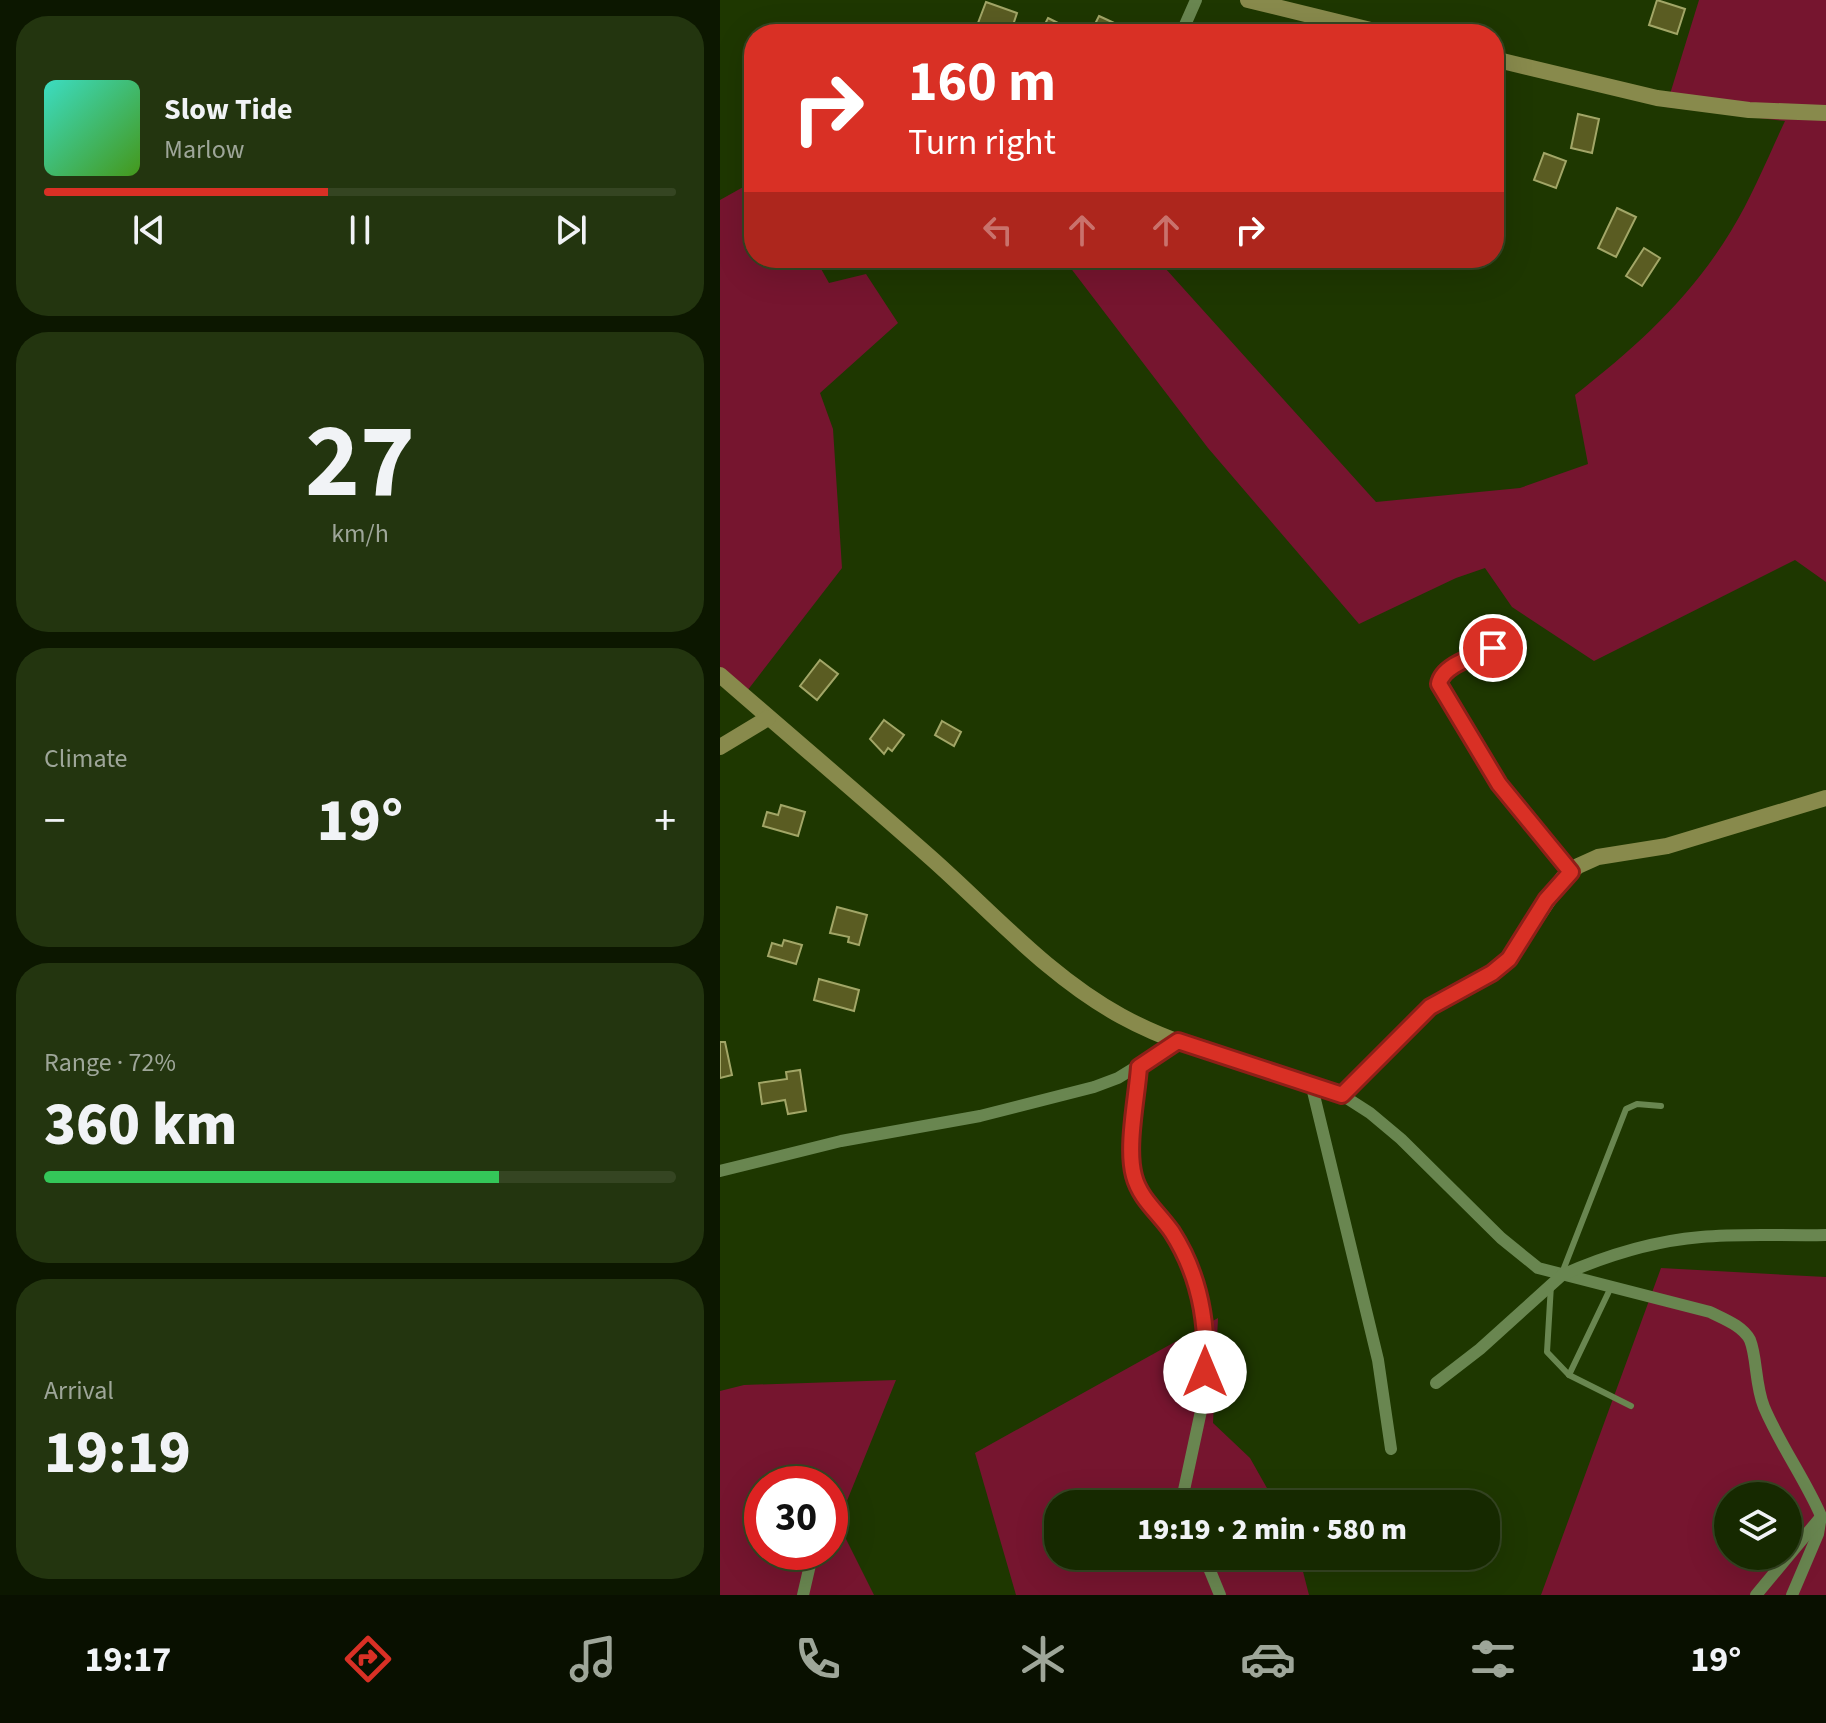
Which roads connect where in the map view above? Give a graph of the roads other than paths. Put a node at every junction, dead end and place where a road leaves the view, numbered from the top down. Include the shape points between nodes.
1 (1196, 0) edge
2 (1248, 0) edge
3 (1185, 24) edge
4 (1346, 24) edge
5 (1504, 61) edge
6 (1826, 113) edge
7 (1516, 637) dead end
8 (720, 675) edge
9 (768, 718) junction
10 (720, 747) edge
11 (1826, 798) edge
12 (1571, 872) junction
13 (1178, 1041) junction
14 (1139, 1067) junction
15 (1311, 1083) junction
16 (1342, 1095) junction
17 (1661, 1106) dead end
18 (720, 1171) edge
19 (1826, 1235) edge
20 (1562, 1275) junction
21 (1552, 1284) junction
22 (1612, 1285) junction
23 (1569, 1375) junction
24 (1436, 1383) dead end
25 (1631, 1406) dead end
26 (1391, 1449) dead end
27 (1184, 1490) edge
28 (1821, 1516) junction
29 (809, 1570) edge
30 (1210, 1570) edge
31 (803, 1595) edge
32 (1220, 1595) edge
33 (1756, 1595) edge
34 (1792, 1595) edge

1 - 3 street
2 - 4 street
5 - 6 street via 1657,98
7 - 12 street via 1447,670 1439,684 1499,784
8 - 9 street
9 - 10 street
9 - 13 street via 1054,972 1124,1018
11 - 12 street via 1667,846 1598,857
12 - 16 street via 1546,900 1509,959 1430,1007
13 - 14 street
13 - 15 street
14 - 18 street via 1049,1100
14 - 27 street via 1134,1175 1148,1204 1179,1244 1204,1310 1204,1397
15 - 16 street
15 - 26 street via 1378,1360
16 - 20 street via 1401,1139 1524,1258
17 - 20 lane via 1637,1104 1626,1109
19 - 20 street via 1699,1237 1623,1253
20 - 21 street
20 - 22 street
21 - 23 lane via 1547,1352
21 - 24 street
22 - 23 lane
22 - 28 street via 1710,1312 1744,1333 1765,1409
23 - 25 lane
28 - 33 street
28 - 34 street
29 - 31 street
30 - 32 street

